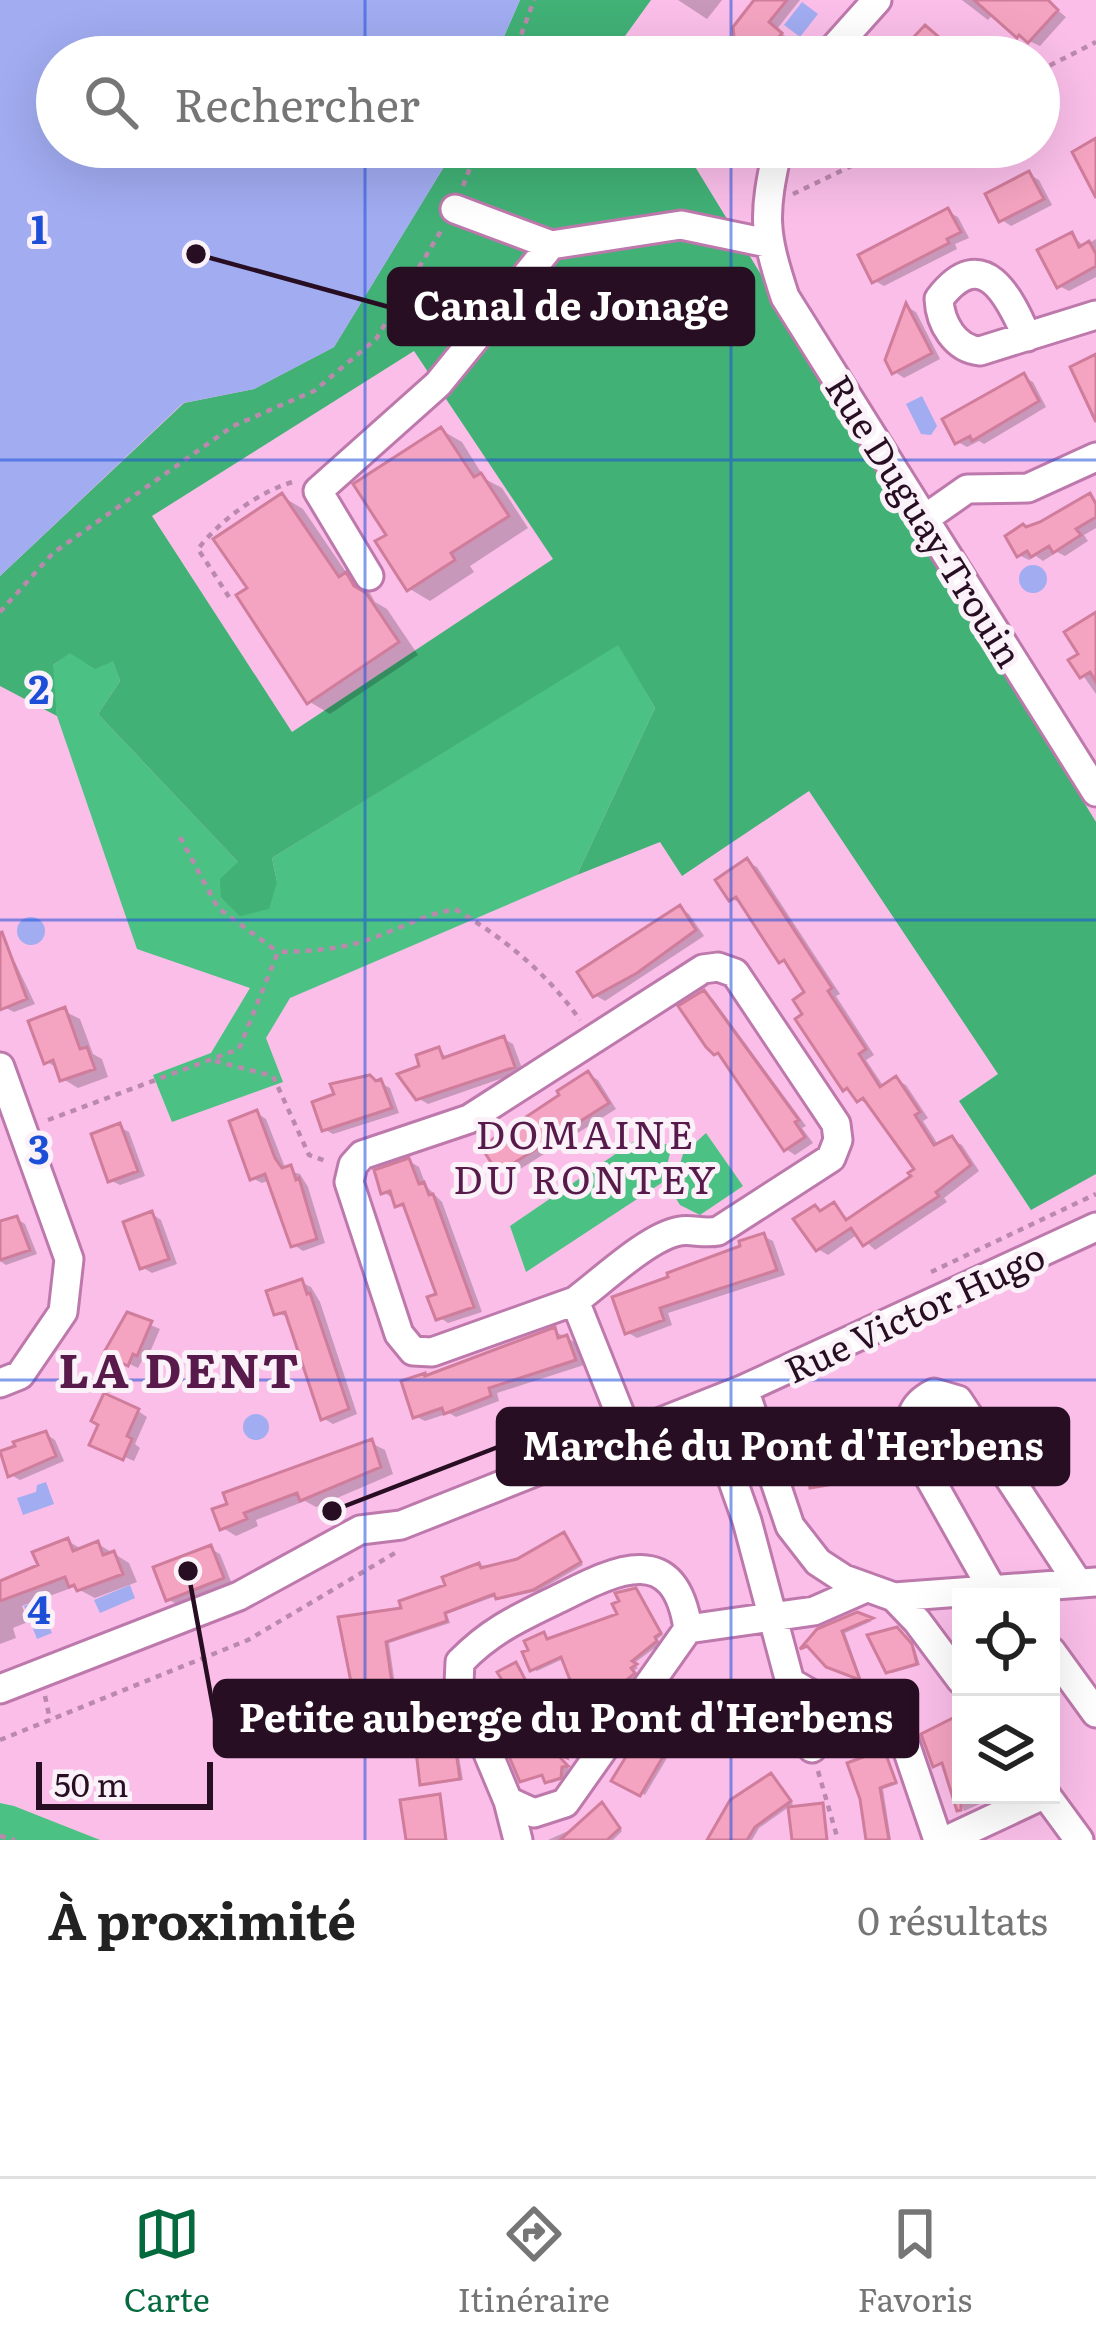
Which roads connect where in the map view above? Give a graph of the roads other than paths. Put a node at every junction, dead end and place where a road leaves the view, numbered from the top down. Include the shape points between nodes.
1 (877, 0) edge
2 (845, 36) edge
3 (773, 168) edge
4 (455, 208) road end
5 (767, 243) junction
6 (551, 245) junction
7 (1096, 315) edge
8 (1027, 337) dead end
9 (1096, 457) edge
10 (926, 517) junction
11 (369, 576) dead end
12 (1096, 792) edge
13 (0, 1067) edge
14 (1096, 1227) edge
15 (575, 1300) junction
16 (0, 1383) edge
17 (744, 1389) junction
18 (706, 1405) junction
19 (628, 1434) junction
20 (1087, 1583) edge
21 (1001, 1588) edge
22 (1034, 1588) edge
23 (864, 1589) junction
24 (952, 1594) edge
25 (894, 1597) junction
26 (773, 1618) junction
27 (688, 1629) junction
28 (1060, 1663) edge
29 (952, 1668) edge
30 (790, 1682) junction
31 (0, 1689) edge
32 (1096, 1713) edge
33 (812, 1748) road end
34 (508, 1801) junction
35 (1024, 1804) edge
36 (1051, 1804) edge
37 (518, 1840) edge
38 (942, 1840) edge
39 (1079, 1840) edge

1 - 2 street
3 - 5 street, Rue Duguay-Trouin
4 - 6 street
5 - 6 street via 681,225
5 - 10 street, Rue Duguay-Trouin via 785,297
6 - 11 street via 437,384 318,491
7 - 8 street
9 - 10 street via 1028,488 967,488
10 - 12 street, Rue Duguay-Trouin
13 - 16 street via 69,1259 63,1312 20,1376
14 - 17 street, Rue Victor Hugo
15 - 15 street via 432,1352 412,1351 351,1171 362,1154 469,1119 704,969 735,974 836,1124 831,1158 718,1232 663,1236
15 - 19 street
17 - 18 street, Rue Victor Hugo
17 - 23 street via 790,1526 818,1562
18 - 19 street, Rue Victor Hugo
18 - 26 street
19 - 31 street, Rue Victor Hugo via 401,1526 360,1530 239,1596
20 - 21 street via 958,1400 934,1393 909,1419 911,1444
20 - 22 street
23 - 25 street
23 - 26 street
24 - 25 street
25 - 29 street
26 - 27 street
26 - 30 street
27 - 34 street via 565,1803 534,1814
27 - 34 street via 684,1601 663,1576 636,1568 613,1571 487,1634 460,1662 459,1684
28 - 32 street
30 - 33 street
30 - 38 street via 889,1717
34 - 37 street
35 - 38 street
36 - 39 street

